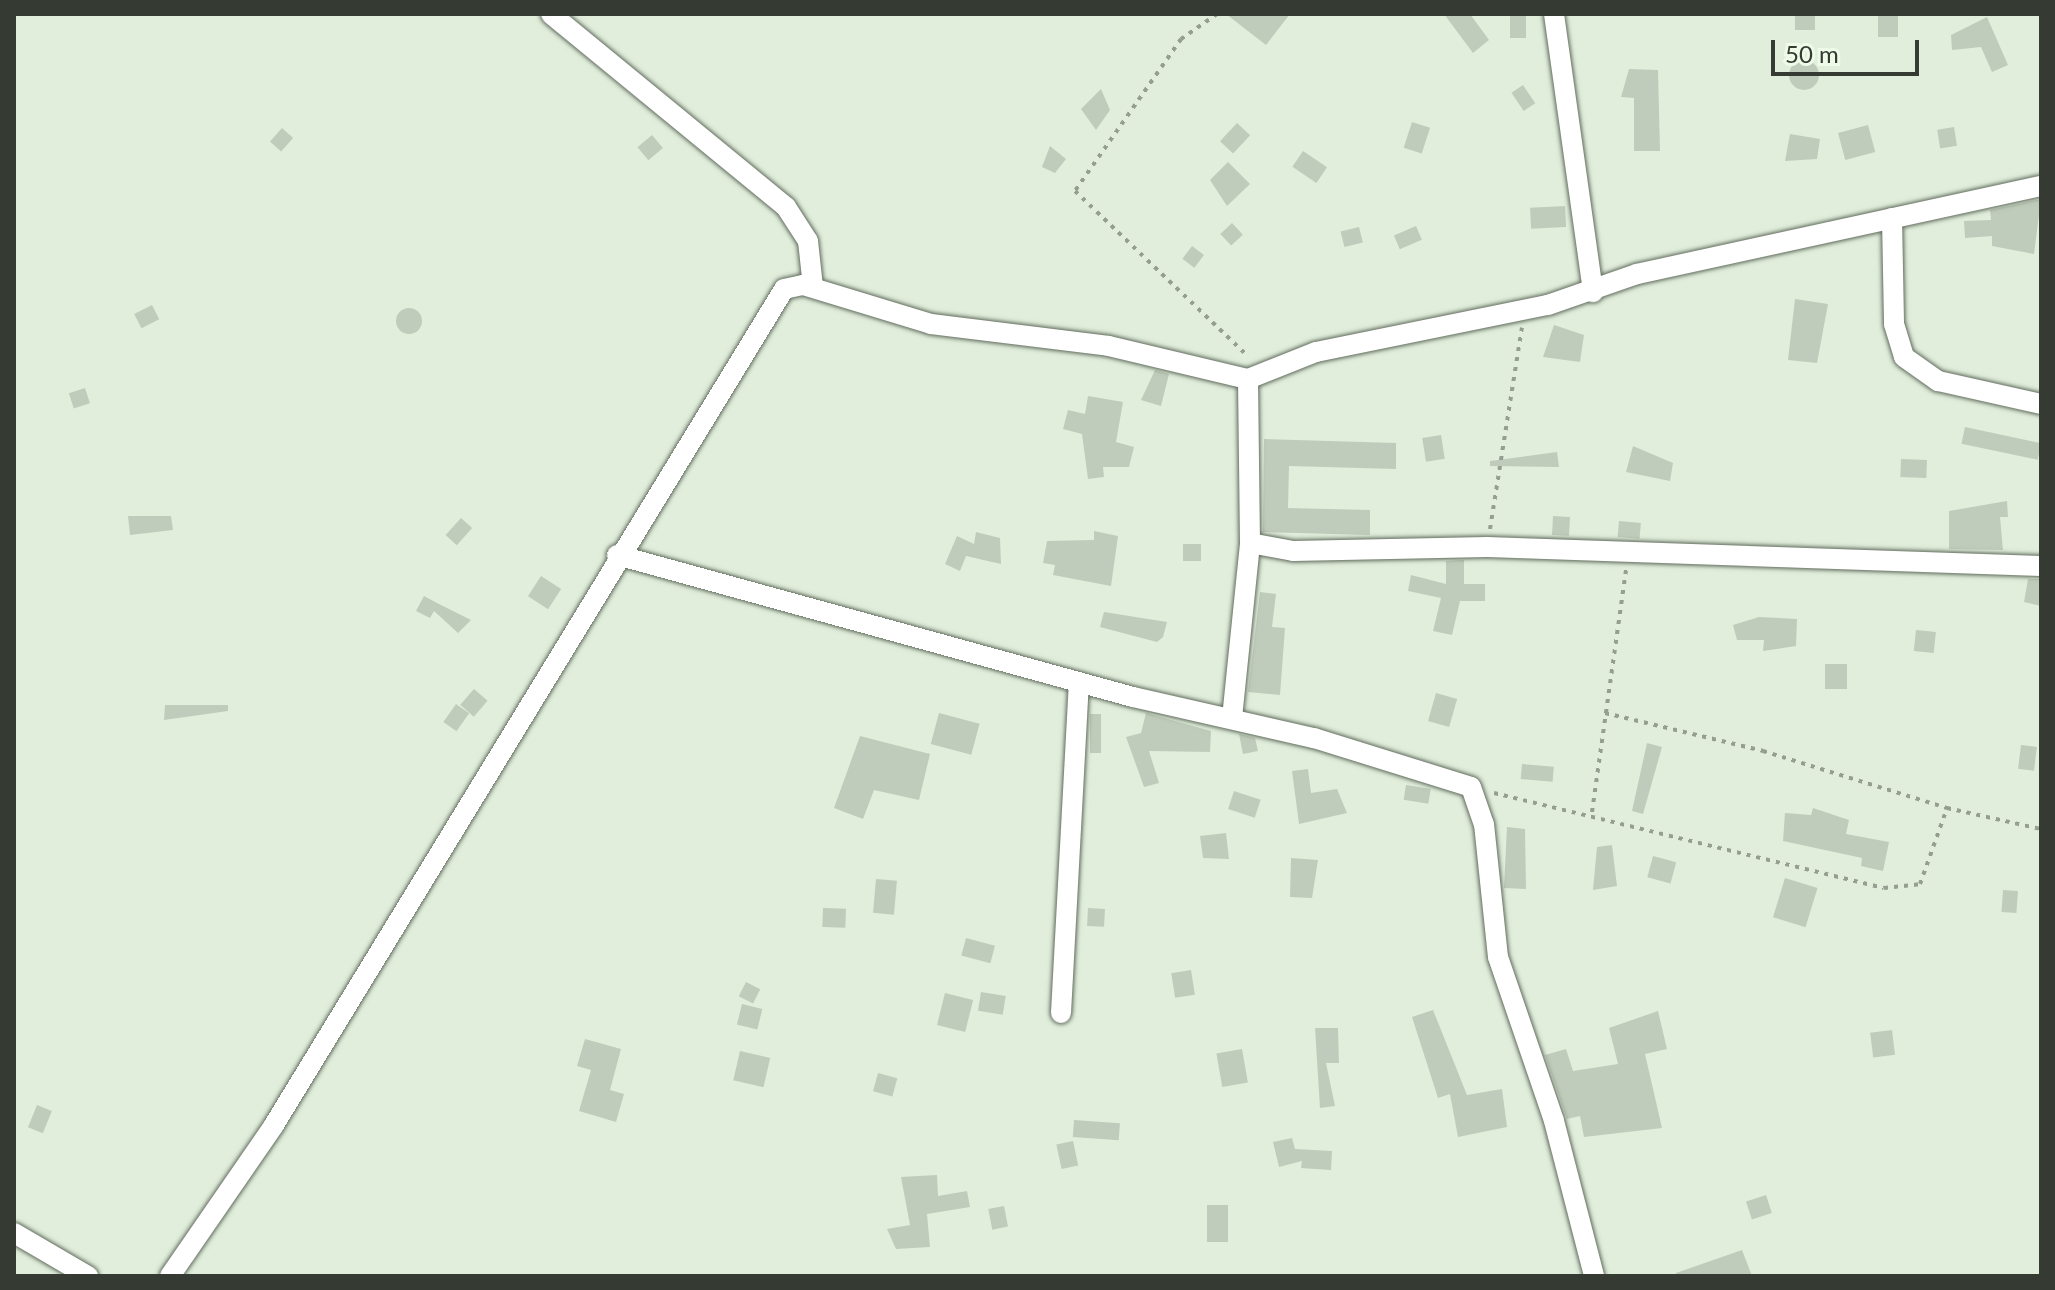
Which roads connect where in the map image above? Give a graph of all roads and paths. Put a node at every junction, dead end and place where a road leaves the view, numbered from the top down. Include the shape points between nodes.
1 (551, 14) edge
2 (1217, 14) edge
3 (1554, 14) edge
4 (2041, 186) edge
5 (1892, 218) junction
6 (813, 287) junction
7 (1593, 292) junction
8 (1524, 310) junction
9 (1248, 379) junction
10 (2041, 404) edge
11 (1250, 543) junction
12 (1487, 547) junction
13 (617, 555) junction
14 (1627, 555) junction
15 (2041, 566) edge
16 (1079, 683) junction
17 (1605, 713) junction
18 (1232, 718) junction
19 (1476, 791) junction
20 (1947, 808) junction
21 (1592, 812) junction
22 (2041, 829) edge
23 (1061, 1013) dead end
24 (14, 1233) edge
25 (88, 1276) edge
26 (170, 1276) edge
27 (1594, 1276) edge

1 - 6 street via 786,207 808,241
2 - 9 path via 1181,39 1075,191 1250,353
3 - 7 street
4 - 5 street
5 - 7 street via 1637,274
5 - 10 street via 1894,324 1904,357 1938,381
6 - 9 street via 931,324 1109,346
6 - 13 street via 793,285 773,302
7 - 8 street
8 - 9 street via 1316,352
8 - 12 path
9 - 11 street
11 - 12 street via 1293,551
11 - 18 street
12 - 14 street
13 - 16 street
13 - 26 street via 274,1125
14 - 15 street via 1825,554
14 - 17 path
16 - 18 street
16 - 23 street
17 - 20 path via 1763,751
17 - 21 path
18 - 19 street
19 - 21 path
19 - 27 street via 1498,957 1554,1121
20 - 21 path via 1926,876 1905,888
20 - 22 path
24 - 25 street

